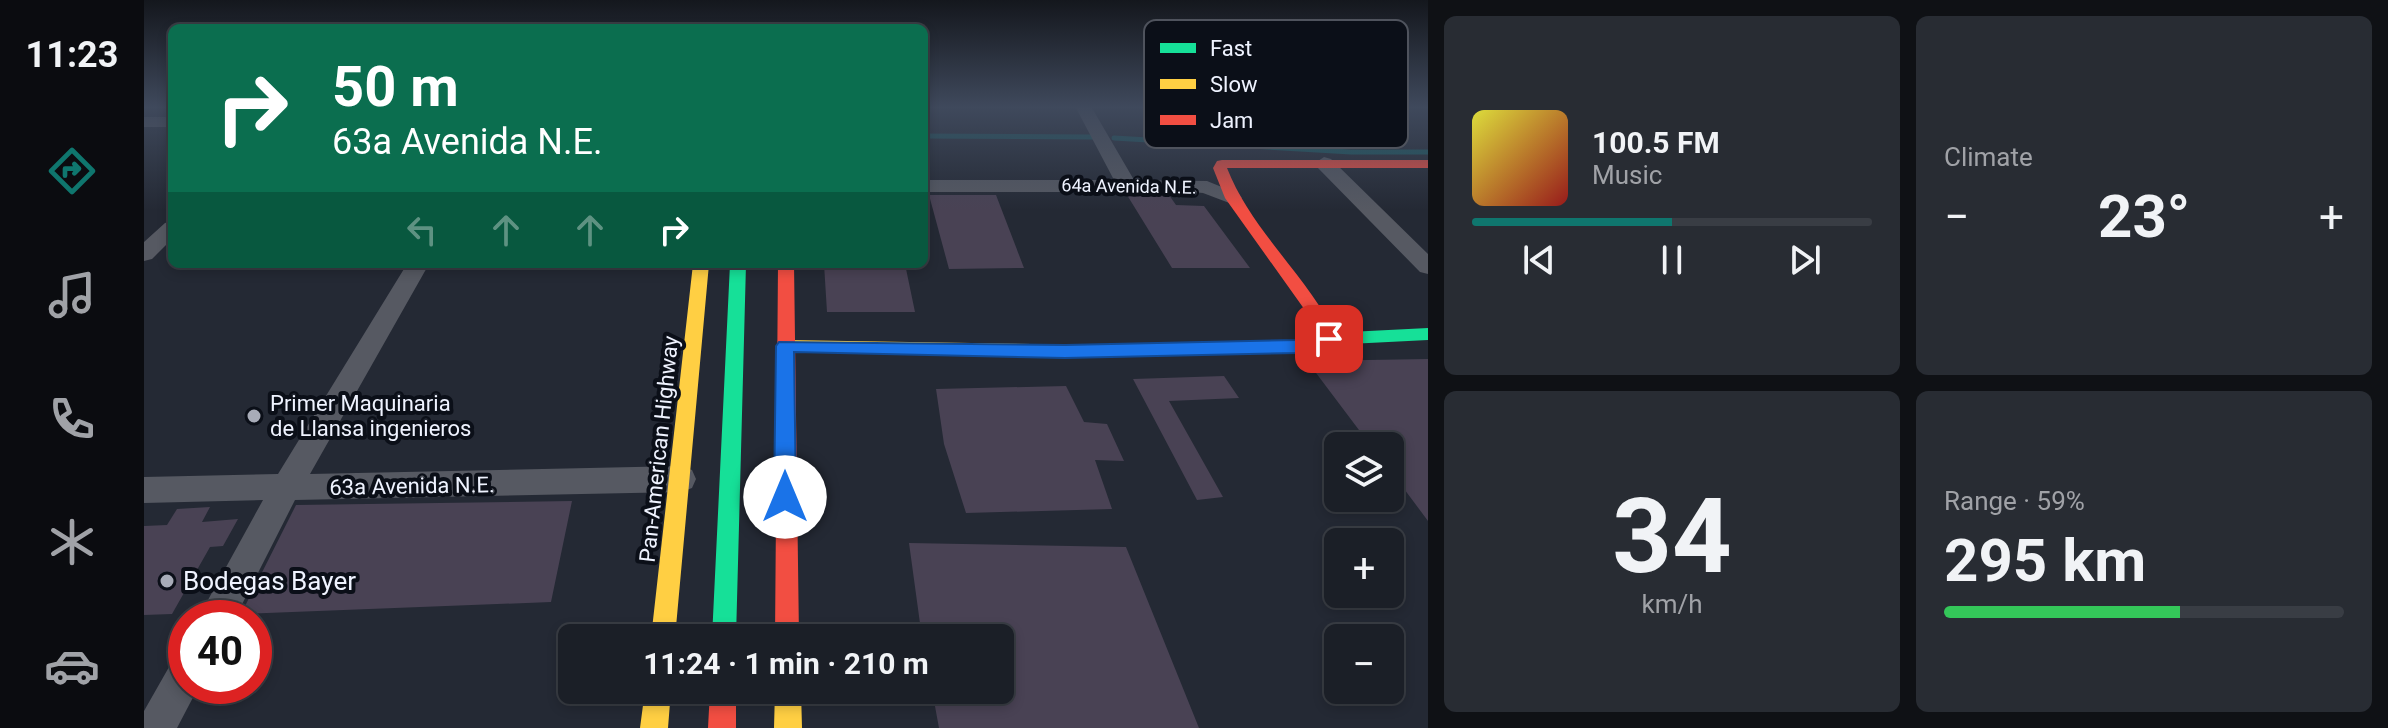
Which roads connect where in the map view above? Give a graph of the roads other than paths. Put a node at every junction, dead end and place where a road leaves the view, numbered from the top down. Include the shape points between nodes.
1 (1105, 142) edge
2 (1324, 163) junction
3 (1428, 164) edge
4 (1122, 185) junction
5 (928, 186) edge
6 (1232, 198) junction
7 (168, 231) edge
8 (168, 253) edge
9 (144, 254) edge
10 (1428, 267) edge
11 (416, 268) edge
12 (701, 268) edge
13 (738, 268) edge
14 (786, 268) edge
15 (757, 273) dead end
16 (736, 296) junction
17 (1428, 334) edge
18 (1329, 339) junction
19 (785, 346) junction
20 (681, 479) junction
21 (285, 489) junction
22 (144, 490) edge
23 (226, 600) edge
24 (665, 624) edge
25 (724, 624) edge
26 (787, 624) edge
27 (169, 704) edge
28 (657, 704) edge
29 (723, 704) edge
30 (788, 704) edge
31 (156, 728) edge
32 (654, 728) edge
33 (722, 728) edge
34 (788, 728) edge

1 - 4 street via 1125,178
2 - 3 main road, 64a Avenida N.E.
2 - 6 main road, 64a Avenida N.E. via 1222,164
2 - 10 street
4 - 5 street, 64a Avenida N.E.
4 - 6 street, 64a Avenida N.E. via 1207,187
6 - 18 main road
7 - 9 street
8 - 9 street
11 - 21 street
12 - 20 main road, Pan-American Highway
13 - 16 main road
14 - 19 main road
15 - 16 main road
16 - 25 main road
17 - 18 main road
18 - 19 main road via 1297,347 1065,352
19 - 26 main road
20 - 21 street, 63a Avenida N.E.
20 - 24 main road, Pan-American Highway
21 - 22 street, 63a Avenida N.E.
21 - 23 street
27 - 31 street
28 - 32 main road
29 - 33 main road
30 - 34 main road

